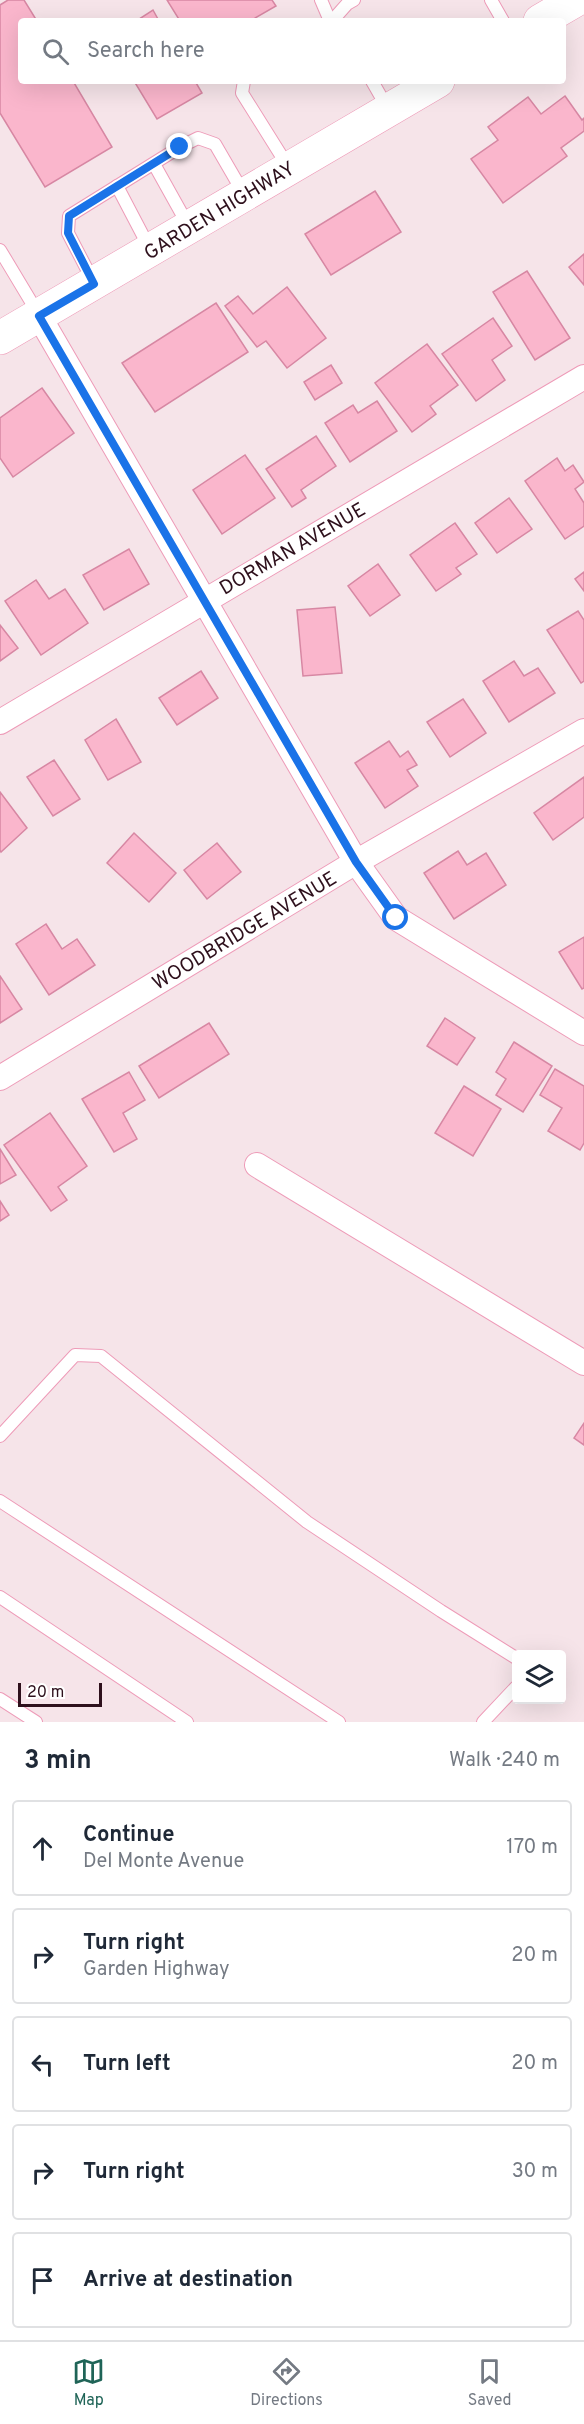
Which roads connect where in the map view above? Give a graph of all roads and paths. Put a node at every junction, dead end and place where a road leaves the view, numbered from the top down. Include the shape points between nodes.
1 (321, 0) edge
2 (354, 0) edge
3 (491, 0) edge
4 (572, 1) edge
5 (330, 18) edge
6 (334, 18) edge
7 (501, 18) edge
8 (545, 18) edge
9 (244, 84) edge
10 (374, 84) edge
11 (433, 84) edge
12 (388, 110) junction
13 (154, 164) junction
14 (290, 168) junction
15 (117, 186) junction
16 (245, 195) junction
17 (189, 227) junction
18 (0, 250) edge
19 (151, 250) junction
20 (94, 284) junction
21 (39, 316) junction
22 (0, 338) edge
23 (584, 377) edge
24 (202, 601) junction
25 (0, 722) edge
26 (584, 730) edge
27 (356, 862) junction
28 (584, 1033) edge
29 (0, 1078) edge
30 (257, 1165) dead end
31 (584, 1363) edge
32 (0, 1436) edge
33 (0, 1501) edge
34 (0, 1598) edge
35 (512, 1655) edge
36 (512, 1691) edge
37 (0, 1699) edge
38 (36, 1722) edge
39 (186, 1722) edge
40 (339, 1722) edge
41 (483, 1722) edge

1 - 5 lane
2 - 6 lane
3 - 7 lane
4 - 8 main road
9 - 14 lane via 242,93
10 - 12 lane
11 - 12 main road, GARDEN HIGHWAY
12 - 14 main road, GARDEN HIGHWAY
13 - 15 lane
13 - 16 lane via 198,138 215,144
13 - 17 lane
14 - 16 main road, GARDEN HIGHWAY
15 - 19 lane
15 - 20 lane via 69,216 68,233
16 - 17 main road, GARDEN HIGHWAY
17 - 19 main road, GARDEN HIGHWAY
18 - 21 lane
19 - 20 main road, GARDEN HIGHWAY
20 - 21 main road, GARDEN HIGHWAY
21 - 22 main road, GARDEN HIGHWAY
21 - 24 street
23 - 24 street, DORMAN AVENUE
24 - 25 street, DORMAN AVENUE
24 - 27 street
26 - 27 street, WOODBRIDGE AVENUE
27 - 28 street via 396,918
27 - 29 street, WOODBRIDGE AVENUE
30 - 31 street
32 - 35 lane via 75,1355 101,1356 308,1522
33 - 40 lane
34 - 39 lane
36 - 41 lane
37 - 38 lane

